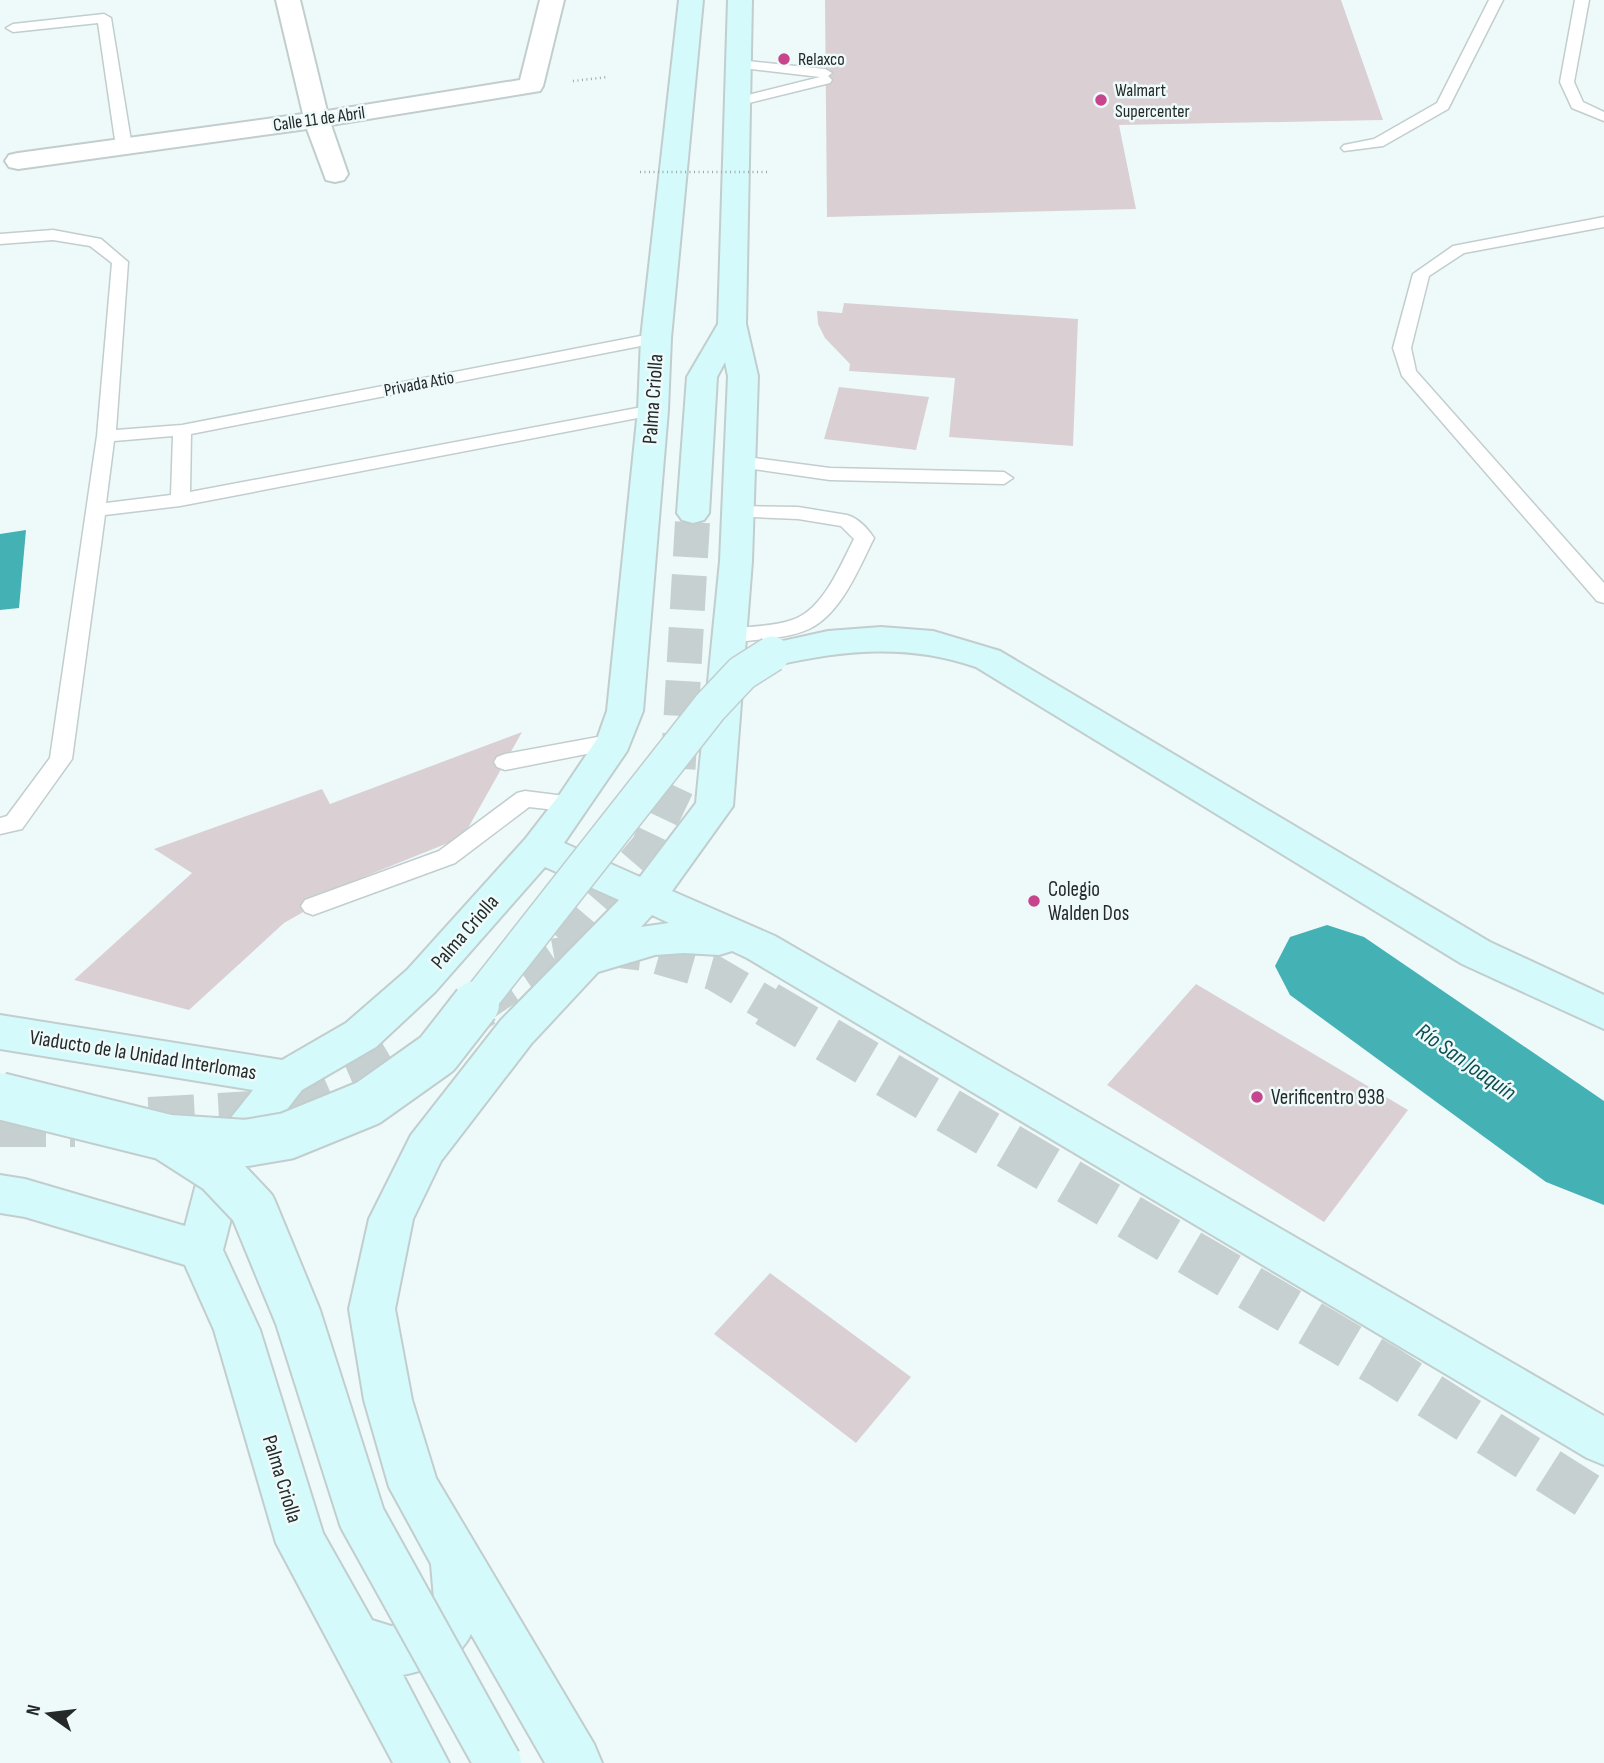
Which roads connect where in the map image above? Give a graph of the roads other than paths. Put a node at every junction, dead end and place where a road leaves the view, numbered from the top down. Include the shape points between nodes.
1 (288, 0) edge
2 (552, 0) edge
3 (691, 0) edge
4 (740, 0) edge
5 (1496, 0) edge
6 (1582, 0) edge
7 (13, 28) dead end
8 (738, 64) junction
9 (825, 77) joint
10 (737, 102) junction
11 (1604, 117) edge
12 (317, 120) junction
13 (124, 147) junction
14 (1349, 148) dead end
15 (18, 161) dead end
16 (335, 174) dead end
17 (1604, 222) edge
18 (0, 239) edge
19 (732, 324) junction
20 (656, 338) junction
21 (653, 410) junction
22 (182, 430) junction
23 (106, 436) junction
24 (739, 462) junction
25 (1004, 478) dead end
26 (180, 500) junction
27 (94, 510) junction
28 (738, 512) junction
29 (693, 513) tunnel mouth
30 (1604, 596) edge
31 (729, 636) junction
32 (614, 742) junction
33 (505, 762) dead end
34 (573, 804) junction
35 (0, 826) edge
36 (539, 848) junction
37 (508, 884) junction
38 (646, 897) junction
39 (313, 906) dead end
40 (612, 934) junction
41 (761, 947) junction
42 (583, 963) junction
43 (1604, 1013) edge
44 (0, 1032) edge
45 (287, 1078) junction
46 (0, 1096) edge
47 (165, 1137) junction
48 (0, 1194) edge
49 (201, 1250) junction
50 (1604, 1442) edge
51 (456, 1559) junction
52 (355, 1641) junction
53 (422, 1763) edge
54 (498, 1763) edge
55 (575, 1763) edge

1 - 12 street
2 - 12 street, Calle 11 de Abril via 531,86
3 - 20 main road, Palma Criolla
4 - 8 main road
5 - 14 lane via 1443,106 1378,143
6 - 11 lane via 1567,82 1577,105
7 - 13 lane via 104,18
8 - 9 lane
8 - 10 main road
9 - 10 lane
10 - 19 main road
12 - 13 street, Calle 11 de Abril
12 - 16 street
13 - 15 street, Calle 11 de Abril
17 - 30 lane via 1459,249 1421,274 1402,348 1408,372
18 - 23 lane via 53,235 95,242 120,262
19 - 24 main road via 743,376
19 - 29 main road via 702,377
20 - 21 main road, Palma Criolla
20 - 22 lane, Privada Atio
21 - 26 lane
21 - 32 main road, Palma Criolla via 625,711
22 - 23 lane, Privada Atio
22 - 26 lane
23 - 27 lane
24 - 25 lane via 858,476
24 - 28 main road
26 - 27 lane
27 - 35 lane via 61,759 15,823
28 - 31 main road
28 - 31 lane via 799,513 847,521 864,538 843,579 802,625
31 - 38 main road via 714,806
32 - 33 lane
32 - 34 main road, Palma Criolla
34 - 36 main road, Palma Criolla
34 - 39 lane via 524,799 446,857
36 - 37 main road, Palma Criolla
36 - 38 main road
37 - 40 main road via 545,878 588,892 605,908
37 - 45 main road, Palma Criolla via 421,981 361,1035
38 - 40 main road
38 - 41 main road
40 - 42 main road
41 - 42 main road via 671,936 635,943
41 - 50 main road
42 - 51 main road via 516,1032 426,1148 391,1219 372,1309 388,1401 414,1487
43 - 47 main road, bridge via 1476,953 988,659 956,646 873,636 772,654 742,673 701,717 437,1054 368,1103 287,1136 246,1143
44 - 45 main road, Viaducto de la Unidad Interlomas
45 - 49 main road, Palma Criolla via 225,1157
46 - 47 main road, bridge
47 - 54 main road, bridge via 218,1171 253,1208 298,1317 362,1518
48 - 49 main road
49 - 52 main road, Palma Criolla via 237,1330 302,1543
51 - 52 main road via 460,1599 450,1623 424,1645 391,1652
51 - 55 main road
52 - 53 main road, Palma Criolla

